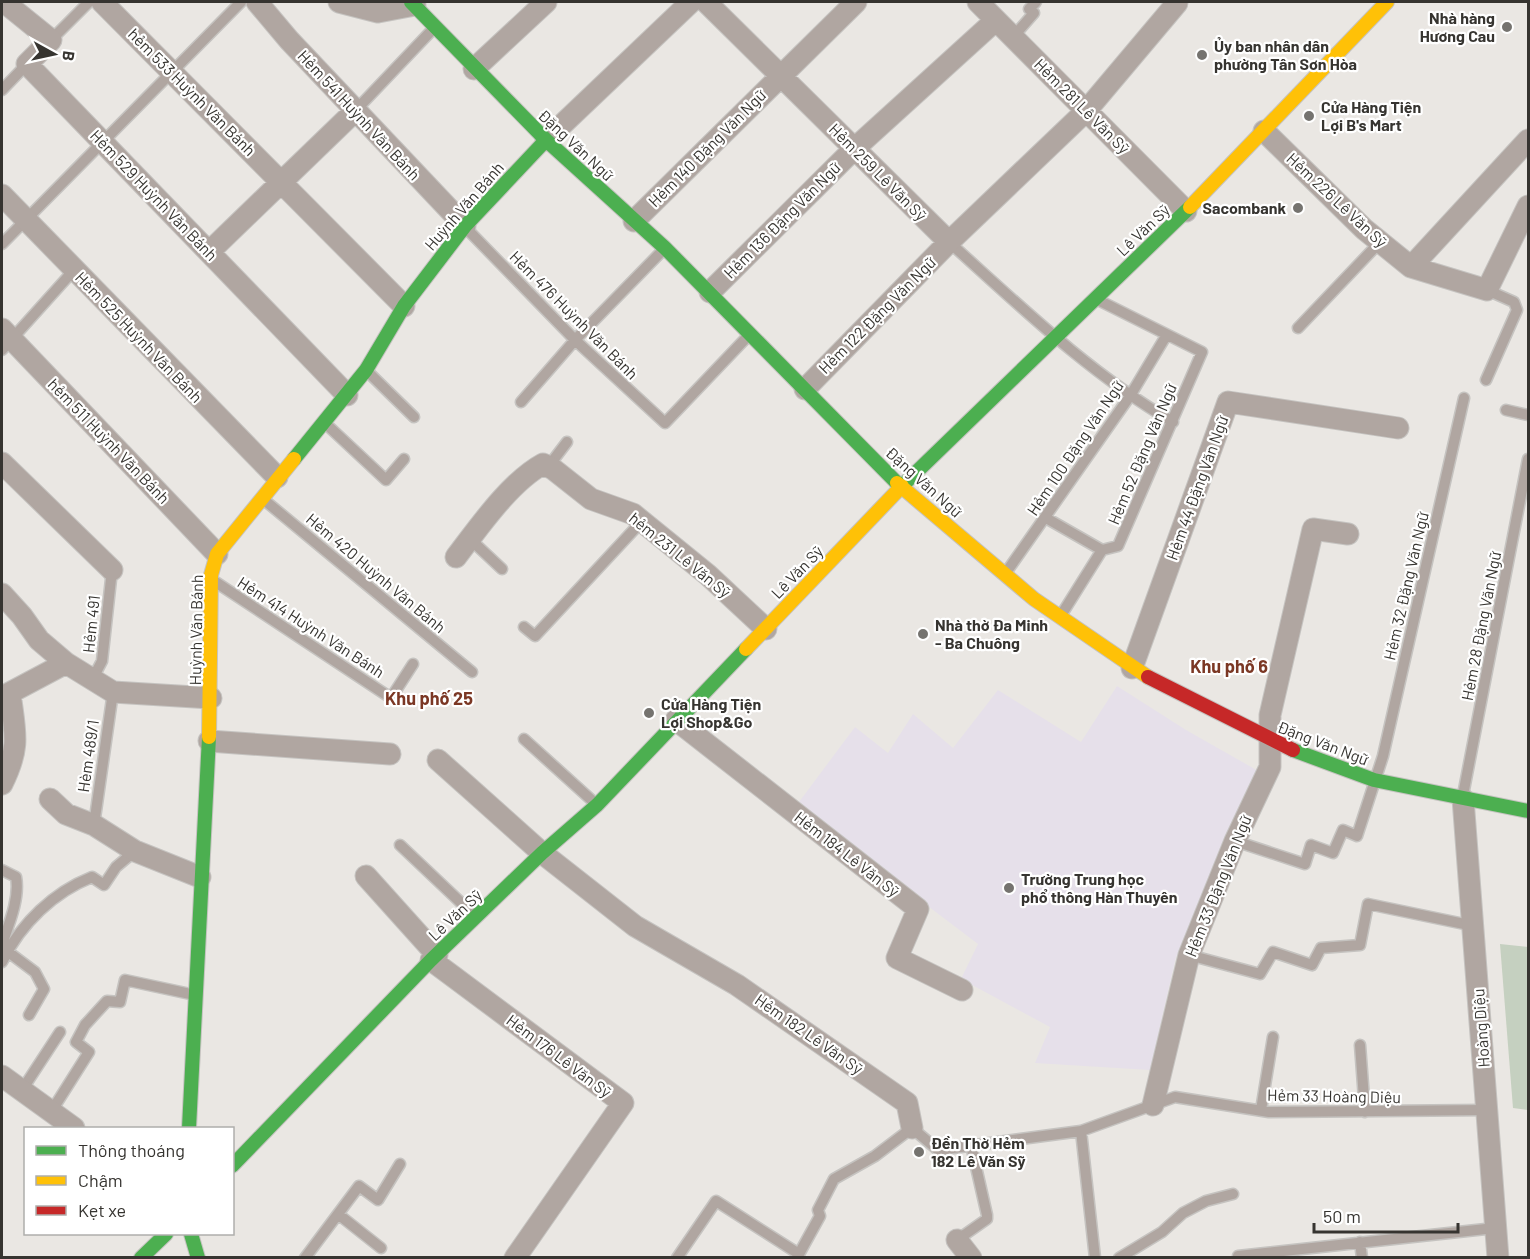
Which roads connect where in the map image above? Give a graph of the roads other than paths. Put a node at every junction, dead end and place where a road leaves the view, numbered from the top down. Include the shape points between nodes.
1 (4, 2) edge
2 (89, 2) edge
3 (102, 2) edge
4 (241, 2) edge
5 (257, 2) edge
6 (339, 2) edge
7 (546, 2) edge
8 (692, 2) edge
9 (706, 2) edge
10 (856, 2) edge
11 (978, 2) edge
12 (1036, 2) edge
13 (1387, 2) edge
14 (413, 3) edge
15 (1177, 3) edge
16 (996, 20) junction
17 (434, 28) junction
18 (1013, 37) junction
19 (51, 40) junction
20 (27, 64) junction
21 (474, 69) junction
22 (173, 73) junction
23 (781, 74) junction
24 (2, 90) edge
25 (355, 111) junction
26 (1086, 111) junction
27 (1264, 132) junction
28 (546, 140) junction
29 (1528, 140) edge
30 (102, 141) junction
31 (854, 148) junction
32 (282, 183) junction
33 (2, 195) edge
34 (1528, 206) edge
35 (1186, 212) junction
36 (25, 219) junction
37 (634, 221) junction
38 (465, 226) junction
39 (949, 242) junction
40 (1380, 242) junction
41 (2, 244) edge
42 (665, 248) junction
43 (209, 252) junction
44 (1411, 267) junction
45 (74, 270) junction
46 (1487, 290) junction
47 (710, 292) junction
48 (1095, 298) junction
49 (404, 306) junction
50 (1298, 328) dead end
51 (750, 334) junction
52 (1166, 336) junction
53 (1055, 338) junction
54 (5, 339) edge
55 (575, 340) junction
56 (366, 370) junction
57 (1486, 380) dead end
58 (805, 389) junction
59 (347, 395) junction
60 (1130, 396) junction
61 (1464, 398) dead end
62 (521, 402) dead end
63 (1506, 411) dead end
64 (1528, 415) edge
65 (414, 417) dead end
66 (324, 422) junction
67 (1173, 422) junction
68 (1398, 428) dead end
69 (567, 442) dead end
70 (404, 459) dead end
71 (1528, 459) edge
72 (2, 463) edge
73 (548, 466) junction
74 (277, 477) junction
75 (901, 487) junction
76 (261, 497) junction
77 (1046, 518) junction
78 (642, 521) junction
79 (1348, 534) dead end
80 (470, 539) junction
81 (1102, 550) junction
82 (217, 554) junction
83 (456, 557) dead end
84 (502, 569) dead end
85 (112, 570) joint
86 (1005, 574) junction
87 (211, 580) junction
88 (2, 594) edge
89 (1060, 617) junction
90 (524, 627) dead end
91 (766, 629) junction
92 (66, 663) junction
93 (413, 664) dead end
94 (1132, 668) junction
95 (472, 672) dead end
96 (92, 680) junction
97 (113, 692) junction
98 (6, 695) edge
99 (211, 698) junction
100 (676, 720) junction
101 (524, 739) dead end
102 (209, 741) junction
103 (1271, 741) junction
104 (390, 754) dead end
105 (438, 760) dead end
106 (1374, 780) junction
107 (2, 784) edge
108 (50, 799) dead end
109 (1463, 799) junction
110 (597, 805) junction
111 (1528, 811) edge
112 (94, 825) junction
113 (1235, 842) junction
114 (400, 845) dead end
115 (135, 852) junction
116 (542, 854) junction
117 (2, 870) edge
118 (366, 876) dead end
119 (200, 877) junction
120 (478, 918) junction
121 (1474, 926) junction
122 (1189, 955) junction
123 (4, 956) edge
124 (434, 958) junction
125 (962, 990) dead end
126 (196, 995) junction
127 (29, 1015) dead end
128 (60, 1032) dead end
129 (1273, 1037) dead end
130 (1360, 1045) dead end
131 (2, 1076) edge
132 (22, 1090) junction
133 (1153, 1105) junction
134 (1261, 1110) junction
135 (1486, 1110) junction
136 (51, 1112) junction
137 (1365, 1112) junction
138 (73, 1127) edge
139 (189, 1127) edge
140 (912, 1128) junction
141 (1081, 1131) junction
142 (970, 1145) junction
143 (234, 1164) edge
144 (400, 1164) dead end
145 (1233, 1194) dead end
146 (338, 1215) junction
147 (1495, 1228) junction
148 (164, 1235) edge
149 (192, 1235) edge
150 (957, 1240) joint
151 (1360, 1242) junction
152 (381, 1248) dead end
153 (201, 1256) edge
154 (799, 1256) edge
155 (1238, 1256) dead end
156 (141, 1257) edge
157 (305, 1257) edge
158 (515, 1257) edge
159 (677, 1257) edge
160 (971, 1257) edge
161 (1095, 1257) edge
162 (1119, 1257) edge
163 (1362, 1257) edge
164 (1498, 1257) edge

1 - 19 street
2 - 19 lane
3 - 22 street, hẻm 533 Huỳnh Văn Bánh
4 - 22 lane
5 - 25 street, Hẻm 541 Huỳnh Văn Bánh
6 - 14 street via 378,12
7 - 21 street
8 - 28 street
9 - 23 street, Hẻm 259 Lê Văn Sỹ
10 - 23 street, Hẻm 140 Đặng Văn Ngữ
11 - 16 street, Hẻm 281 Lê Văn Sỹ
12 - 18 lane via 1029,9 1034,13
13 - 27 street, Lê Văn Sỹ
14 - 17 street, Đặng Văn Ngữ
15 - 26 street, Hẻm 122 Đặng Văn Ngữ
16 - 18 street, Hẻm 281 Lê Văn Sỹ
16 - 31 street, Hẻm 136 Đặng Văn Ngữ
17 - 21 street, Đặng Văn Ngữ
17 - 25 lane
18 - 26 street, Hẻm 281 Lê Văn Sỹ
19 - 20 street
20 - 24 lane
20 - 30 street, Hẻm 529 Huỳnh Văn Bánh
21 - 28 street, Đặng Văn Ngữ
22 - 30 lane
22 - 32 street, hẻm 533 Huỳnh Văn Bánh
23 - 31 street, Hẻm 259 Lê Văn Sỹ
23 - 37 street, Hẻm 140 Đặng Văn Ngữ
25 - 32 street
25 - 38 street, Hẻm 541 Huỳnh Văn Bánh
26 - 35 street, Hẻm 281 Lê Văn Sỹ
26 - 39 street, Hẻm 122 Đặng Văn Ngữ
27 - 35 street, Lê Văn Sỹ
27 - 40 street, Hẻm 226 Lê Văn Sỹ
28 - 37 street, Đặng Văn Ngữ
28 - 38 street, Huỳnh Văn Bánh
29 - 44 street
30 - 36 lane
30 - 43 street, Hẻm 529 Huỳnh Văn Bánh
31 - 39 street, Hẻm 259 Lê Văn Sỹ
31 - 47 street, Hẻm 136 Đặng Văn Ngữ
32 - 43 street, Hẻm 529 Huỳnh Văn Bánh
32 - 49 street, hẻm 533 Huỳnh Văn Bánh
33 - 36 street, Hẻm 525 Huỳnh Văn Bánh
34 - 46 street
35 - 48 street, Lê Văn Sỹ
36 - 41 lane
36 - 45 street, Hẻm 525 Huỳnh Văn Bánh
37 - 42 street, Đặng Văn Ngữ
38 - 49 street, Huỳnh Văn Bánh
38 - 55 lane, Hẻm 476 Huỳnh Văn Bánh
39 - 53 lane, Hẻm 259 Lê Văn Sỹ
39 - 58 street, Hẻm 122 Đặng Văn Ngữ
40 - 44 street, Hẻm 226 Lê Văn Sỹ
40 - 50 lane
42 - 47 street, Đặng Văn Ngữ
42 - 55 lane
43 - 59 street, Hẻm 529 Huỳnh Văn Bánh
44 - 46 street, Hẻm 226 Lê Văn Sỹ
45 - 54 lane
45 - 74 street, Hẻm 525 Huỳnh Văn Bánh
46 - 57 lane via 1517,305
47 - 51 street, Đặng Văn Ngữ
48 - 52 lane
48 - 53 street, Lê Văn Sỹ
49 - 56 street, Huỳnh Văn Bánh
51 - 55 lane, Hẻm 476 Huỳnh Văn Bánh via 665,423
51 - 58 street, Đặng Văn Ngữ
52 - 60 lane, Hẻm 100 Đặng Văn Ngữ
52 - 67 lane, Hẻm 52 Đặng Văn Ngữ via 1202,352
53 - 60 lane, Hẻm 259 Lê Văn Sỹ
53 - 75 street, Lê Văn Sỹ
54 - 82 street, hẻm 511 Huỳnh Văn Bánh
55 - 62 lane
56 - 59 street, Huỳnh Văn Bánh
56 - 65 lane
58 - 75 street, Đặng Văn Ngữ
59 - 66 street, Huỳnh Văn Bánh
60 - 67 lane, Hẻm 259 Lê Văn Sỹ
60 - 77 lane, Hẻm 100 Đặng Văn Ngữ
61 - 106 lane, Hẻm 32 Đặng Văn Ngữ via 1383,756
63 - 64 lane
66 - 70 lane via 386,480
66 - 74 street, Huỳnh Văn Bánh
67 - 81 lane, Hẻm 52 Đặng Văn Ngữ via 1118,546
68 - 94 street, Hẻm 44 Đặng Văn Ngữ via 1228,402
69 - 73 lane
71 - 109 lane, Hẻm 28 Đặng Văn Ngữ
72 - 85 street
73 - 78 street, hẻm 231 Lê Văn Sỹ via 591,499
73 - 80 street via 532,470
74 - 76 street, Huỳnh Văn Bánh
75 - 86 street, Đặng Văn Ngữ
75 - 91 street, Lê Văn Sỹ
76 - 82 street, Huỳnh Văn Bánh
76 - 95 lane, Hẻm 420 Huỳnh Văn Bánh
77 - 81 lane
77 - 86 lane, Hẻm 100 Đặng Văn Ngữ
78 - 90 lane via 535,636
78 - 91 street, hẻm 231 Lê Văn Sỹ
79 - 103 street, Hẻm 33 Đặng Văn Ngữ via 1312,529 1270,715
80 - 83 street
80 - 84 lane
81 - 89 lane, Hẻm 52 Đặng Văn Ngữ
82 - 87 street, Huỳnh Văn Bánh
85 - 96 lane, Hẻm 491 via 102,661
86 - 89 street, Đặng Văn Ngữ
87 - 93 lane, Hẻm 414 Huỳnh Văn Bánh via 391,698
87 - 99 street, Huỳnh Văn Bánh
88 - 92 street via 39,640
89 - 94 street, Đặng Văn Ngữ
91 - 100 street, Lê Văn Sỹ
92 - 96 street
92 - 98 street
94 - 103 street, Đặng Văn Ngữ
96 - 97 street
97 - 99 street
97 - 112 lane, Hèm 489/1
98 - 107 street via 17,731 12,760
99 - 102 street, Huỳnh Văn Bánh
100 - 110 street, Lê Văn Sỹ
100 - 125 street, Hẻm 184 Lê Văn Sỹ via 918,909 897,958
101 - 110 lane
102 - 104 street
102 - 119 street, Huỳnh Văn Bánh
103 - 106 street, Đặng Văn Ngữ
103 - 113 street, Hẻm 33 Đặng Văn Ngữ via 1270,767
105 - 116 street, Hẻm 182 Lê Văn Sỹ
106 - 109 street, Đặng Văn Ngữ
106 - 113 lane, Hẻm 32 Đặng Văn Ngữ via 1357,836 1343,830 1333,853 1311,845 1305,864
108 - 112 street via 66,814
109 - 111 street, Đặng Văn Ngữ
109 - 121 street, Hoàng Diệu
110 - 116 street, Lê Văn Sỹ
112 - 115 street
113 - 122 street, Hẻm 33 Đặng Văn Ngữ
114 - 120 lane
115 - 119 street
115 - 123 lane via 116,867 104,885 92,877 52,898
116 - 120 street, Lê Văn Sỹ
116 - 140 street, Hẻm 182 Lê Văn Sỹ via 635,926 737,985 908,1103
117 - 123 lane via 16,877 17,883 2,944
118 - 124 street
119 - 126 street, Huỳnh Văn Bánh
120 - 124 street, Lê Văn Sỹ
121 - 122 lane via 1368,904 1360,945 1322,948 1312,965 1273,952 1260,974
121 - 135 street, Hoàng Diệu
122 - 133 street, Hẻm 33 Đặng Văn Ngữ
123 - 127 lane via 35,972 44,989
124 - 143 street, Lê Văn Sỹ
124 - 158 street, Hẻm 176 Lê Văn Sỹ via 623,1103
126 - 136 lane via 125,980 120,1002 107,1001 85,1025 76,1042 88,1052
126 - 139 street, Huỳnh Văn Bánh
128 - 132 lane
129 - 134 lane
130 - 137 lane
131 - 132 street
132 - 136 street
133 - 134 lane, Hẻm 33 Hoàng Diệu via 1175,1096
133 - 141 lane, Hẻm 33 Hoàng Diệu
134 - 137 lane, Hẻm 33 Hoàng Diệu
135 - 137 lane, Hẻm 33 Hoàng Diệu
135 - 147 street, Hoàng Diệu
136 - 138 street
140 - 142 lane via 938,1150
140 - 154 lane via 834,1179
141 - 142 lane
141 - 161 lane
142 - 150 lane via 987,1219
144 - 146 lane via 378,1200 359,1186
145 - 162 lane via 1190,1209 1146,1243
146 - 152 lane
146 - 157 lane
147 - 151 lane
147 - 164 street, Hoàng Diệu
148 - 156 street
149 - 153 street
150 - 160 street
151 - 155 lane
151 - 163 lane
154 - 159 lane via 716,1201

